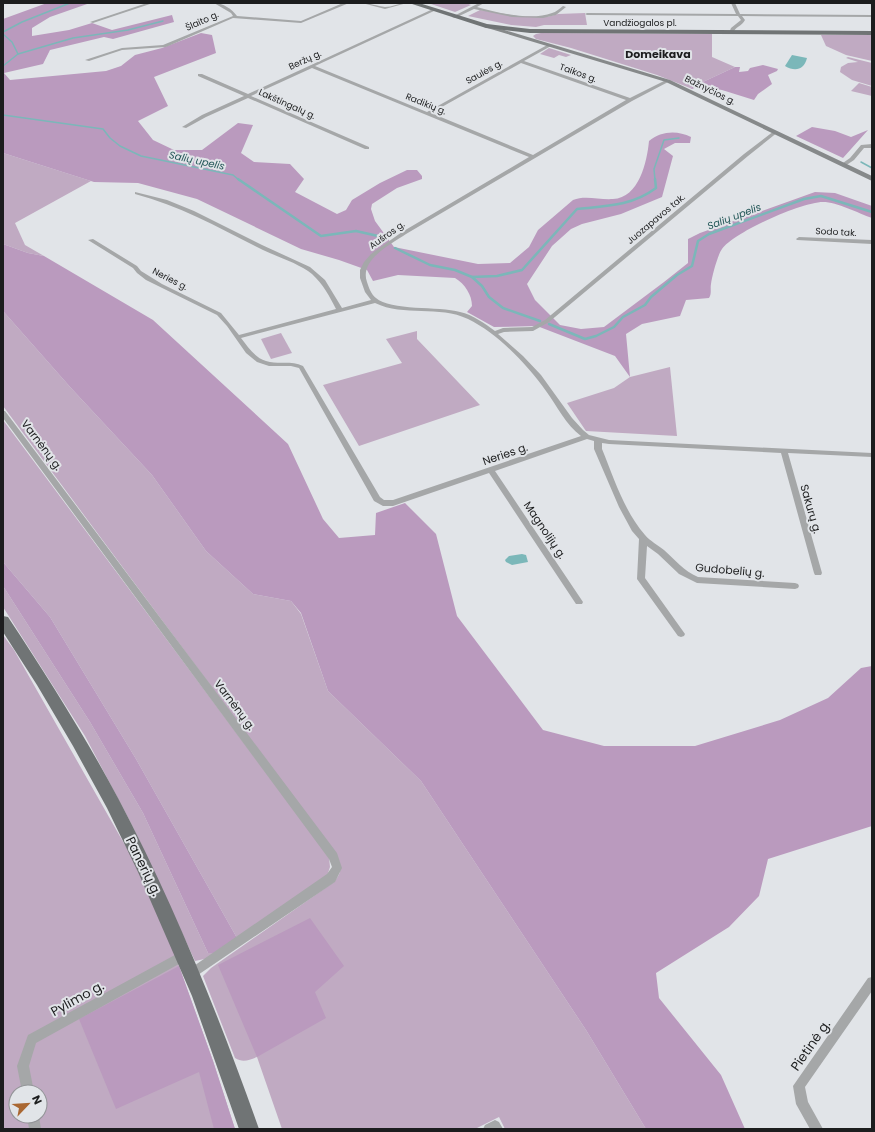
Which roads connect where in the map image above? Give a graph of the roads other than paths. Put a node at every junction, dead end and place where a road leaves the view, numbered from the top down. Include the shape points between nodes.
1 (151, 3) edge
2 (216, 3) edge
3 (347, 3) edge
4 (364, 3) edge
5 (405, 3) edge
6 (412, 3) edge
7 (482, 3) edge
8 (733, 3) edge
9 (473, 7) junction
10 (564, 7) dead end
11 (433, 10) junction
12 (587, 14) dead end
13 (739, 15) junction
14 (236, 16) junction
15 (872, 16) edge
16 (454, 17) junction
17 (92, 22) dead end
18 (486, 26) junction
19 (530, 31) junction
20 (731, 33) junction
21 (872, 33) edge
22 (532, 40) junction
23 (548, 45) junction
24 (87, 60) dead end
25 (521, 61) junction
26 (311, 66) junction
27 (200, 75) dead end
28 (668, 81) junction
29 (248, 95) junction
30 (630, 100) junction
31 (428, 113) junction
32 (184, 127) dead end
33 (776, 132) junction
34 (872, 146) edge
35 (367, 148) dead end
36 (533, 157) junction
37 (843, 165) junction
38 (872, 179) edge
39 (137, 193) dead end
40 (799, 239) dead end
41 (91, 240) dead end
42 (872, 242) edge
43 (376, 301) junction
44 (340, 311) junction
45 (494, 333) junction
46 (237, 337) junction
47 (3, 413) edge
48 (587, 437) junction
49 (598, 440) junction
50 (784, 451) junction
51 (872, 455) edge
52 (491, 470) junction
53 (643, 539) junction
54 (818, 572) dead end
55 (795, 586) dead end
56 (579, 602) dead end
57 (3, 620) edge
58 (681, 634) dead end
59 (184, 955) junction
60 (192, 974) junction
61 (872, 982) edge
62 (26, 1084) edge
63 (249, 1129) edge
64 (489, 1129) edge
65 (497, 1129) edge
66 (817, 1129) edge

1 - 17 street
2 - 14 street
3 - 14 street, Šlaito g. via 301,22
4 - 5 street via 385,8
6 - 11 main road, Vandžiogalos pl.
7 - 9 street
8 - 13 street
9 - 10 street via 506,15 526,16 553,15
9 - 16 street
11 - 16 main road, Vandžiogalos pl.
11 - 26 street, Beržų g.
12 - 13 street
13 - 15 street
13 - 20 street via 743,21 732,29
14 - 24 street, Šlaito g. via 164,46 122,49
16 - 18 main road, Vandžiogalos pl.
18 - 19 main road, Vandžiogalos pl.
18 - 22 main road, Bažnyčios g.
19 - 20 main road, Vandžiogalos pl.
19 - 22 main road via 528,36
20 - 21 main road, Vandžiogalos pl.
22 - 23 main road, Bažnyčios g.
23 - 25 street, Saulės g.
23 - 28 main road, Bažnyčios g.
25 - 30 street, Taikos g.
25 - 31 street, Saulės g.
26 - 29 street, Beržų g.
26 - 31 street, Radikių g.
27 - 29 street, Lakštingalų g.
28 - 30 street, Aušros g.
28 - 33 main road, Bažnyčios g.
29 - 32 street, Beržų g.
29 - 35 street, Lakštingalų g.
30 - 36 street, Aušros g.
31 - 36 street, Radikių g.
33 - 37 main road, Bažnyčios g.
33 - 45 street, Juozapavos tak. via 547,321 533,329 503,330
34 - 37 street via 863,146
36 - 43 street, Aušros g. via 404,233 371,258 362,269 362,279
37 - 38 main road, Bažnyčios g.
39 - 44 street via 199,214 308,268 322,279
40 - 42 street, Sodo tak.
41 - 46 street, Neries g. via 135,267 148,279 218,314
43 - 44 street
43 - 45 street via 385,305 464,315
44 - 46 street
45 - 48 street via 539,377 578,431
46 - 52 street, Neries g. via 260,362 296,365 303,368 380,502 393,503
47 - 60 street, Varnėnų g. via 333,856 337,868 331,878
48 - 49 street
48 - 52 street, Neries g.
49 - 50 street
49 - 53 street, Gudobelių g. via 598,449 627,515
50 - 51 street
50 - 54 street, Sakurų g.
52 - 56 street, Magnolijų g.
53 - 55 street, Gudobelių g. via 687,577 697,580
53 - 58 street via 641,579
57 - 59 main road, Panerių g. via 77,738 129,835
59 - 60 main road, Panerių g.
59 - 62 street, Pylimo g. via 32,1039 23,1066
60 - 63 main road, Panerių g. via 231,1074
61 - 66 street, Pietinė g. via 799,1086 802,1104
64 - 65 street via 495,1126

